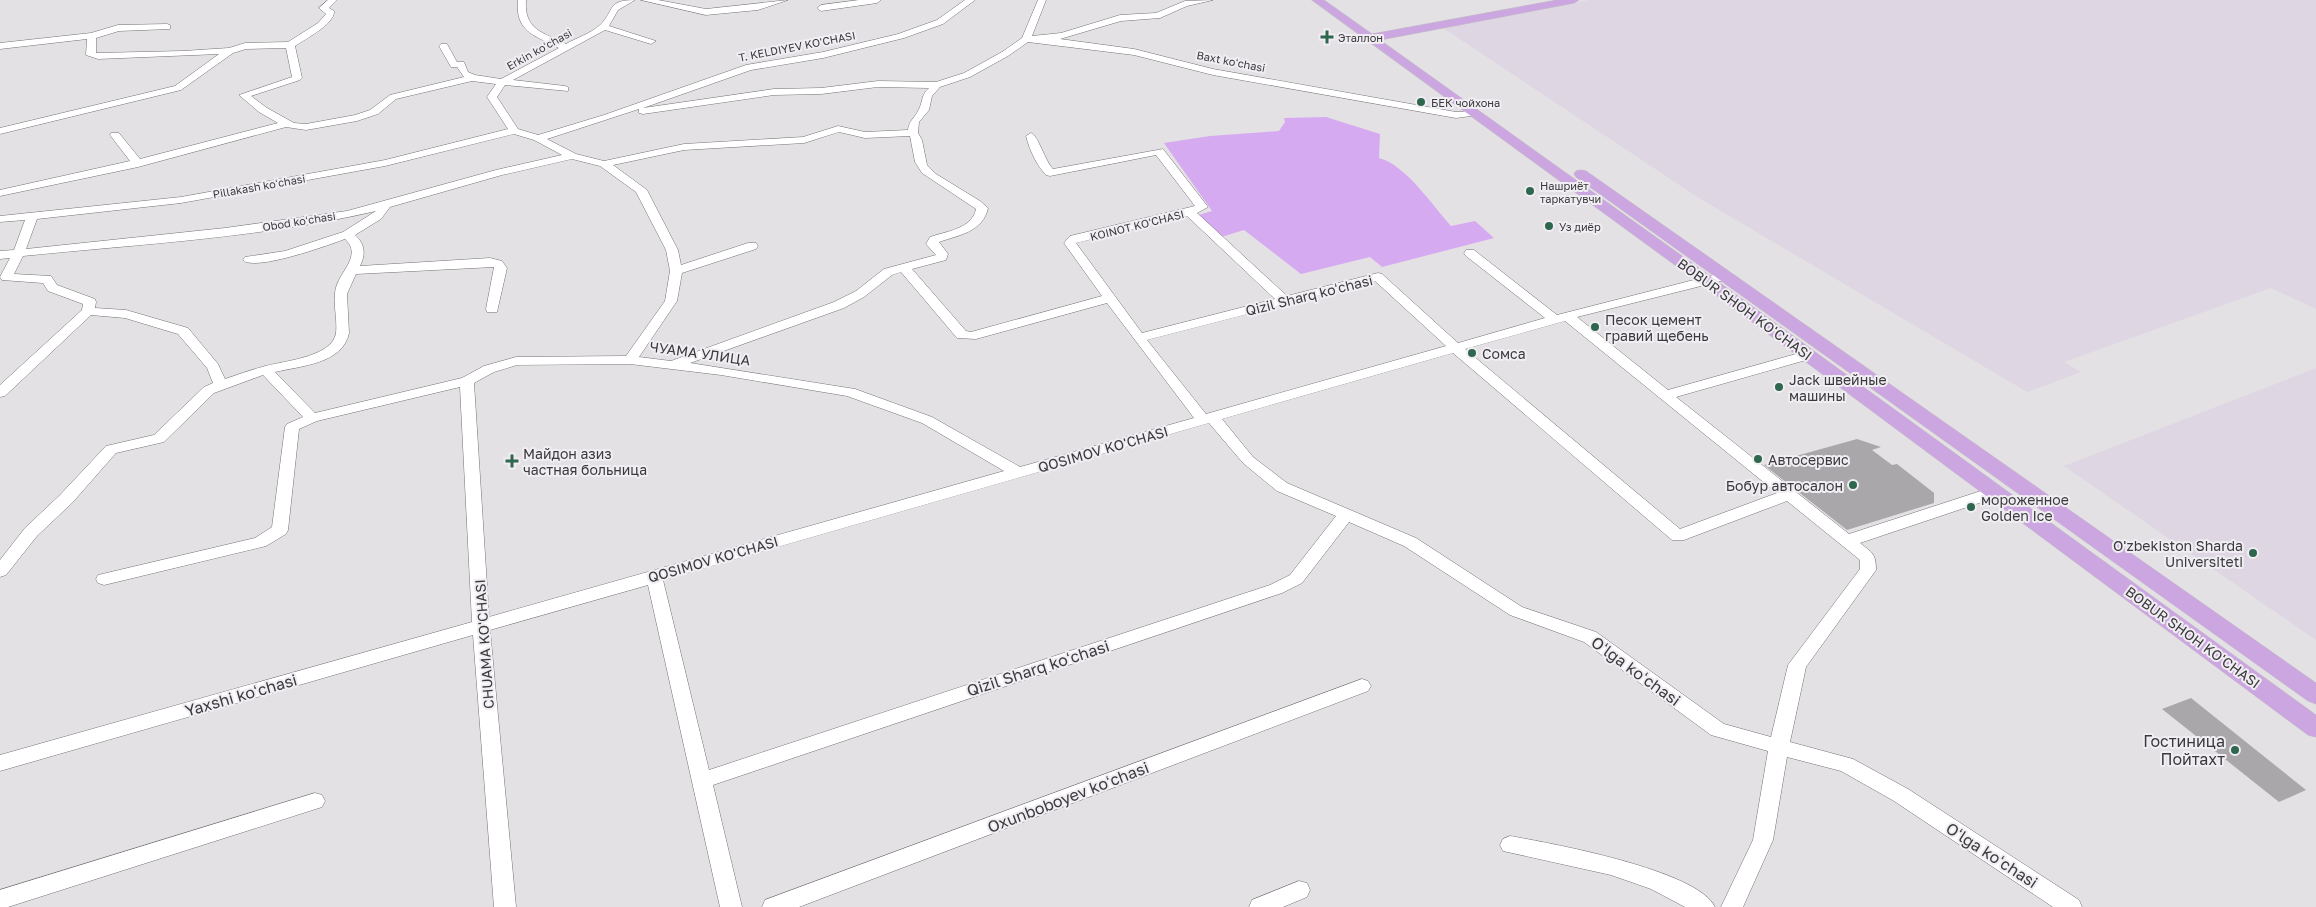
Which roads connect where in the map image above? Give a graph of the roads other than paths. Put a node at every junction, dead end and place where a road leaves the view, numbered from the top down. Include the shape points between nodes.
1 (334, 0) edge
2 (522, 0) edge
3 (631, 0) edge
4 (647, 0) edge
5 (784, 0) edge
6 (877, 0) edge
7 (1042, 0) edge
8 (1208, 0) edge
9 (1317, 0) edge
10 (1336, 0) edge
11 (1542, 0) edge
12 (1574, 0) edge
13 (966, 1) edge
14 (821, 8) dead end
15 (166, 27) dead end
16 (604, 27) junction
17 (1376, 34) junction
18 (92, 36) junction
19 (1026, 39) junction
20 (651, 41) dead end
21 (290, 45) junction
22 (0, 46) edge
23 (444, 46) dead end
24 (565, 47) junction
25 (230, 51) junction
26 (472, 78) junction
27 (502, 82) junction
28 (937, 85) junction
29 (565, 89) dead end
30 (1474, 113) junction
31 (608, 117) junction
32 (288, 123) junction
33 (0, 131) edge
34 (514, 131) junction
35 (913, 133) junction
36 (115, 135) dead end
37 (1031, 136) dead end
38 (538, 138) junction
39 (572, 156) junction
40 (138, 164) junction
41 (604, 164) junction
42 (0, 193) edge
43 (386, 205) junction
44 (1189, 212) junction
45 (32, 216) junction
46 (0, 219) edge
47 (347, 235) junction
48 (752, 246) dead end
49 (19, 252) junction
50 (1470, 253) dead end
51 (0, 255) edge
52 (249, 260) dead end
53 (904, 267) junction
54 (352, 270) junction
55 (676, 271) junction
56 (1725, 276) junction
57 (1707, 281) junction
58 (1109, 298) junction
59 (1283, 300) junction
60 (492, 309) dead end
61 (88, 311) junction
62 (1561, 318) junction
63 (1139, 338) junction
64 (1455, 348) junction
65 (1808, 355) junction
66 (630, 360) junction
67 (668, 366) junction
68 (264, 370) junction
69 (467, 381) junction
70 (222, 385) junction
71 (2, 387) edge
72 (1666, 395) junction
73 (312, 418) junction
74 (1208, 419) junction
75 (1019, 473) junction
76 (1995, 492) junction
77 (1789, 494) junction
78 (1346, 514) junction
79 (1847, 541) junction
80 (0, 571) edge
81 (654, 576) junction
82 (104, 579) dead end
83 (481, 626) junction
84 (1362, 686) dead end
85 (2316, 695) edge
86 (2316, 728) edge
87 (1779, 746) junction
88 (0, 763) edge
89 (701, 780) junction
90 (315, 801) dead end
91 (1510, 845) dead end
92 (1299, 890) dead end
93 (0, 900) edge
94 (505, 907) edge
95 (731, 907) edge
96 (773, 907) edge
97 (1260, 907) edge
98 (1704, 907) edge
99 (1732, 907) edge
100 (2071, 907) edge

1 - 21 street via 323,8 331,13 321,25
2 - 24 street via 521,15 529,29
3 - 16 street, Erkin koʻchasi via 615,8
4 - 5 street via 706,12 758,7
6 - 14 street
7 - 19 street
8 - 19 street via 1185,4 1154,17 1120,18 1062,36
9 - 17 main road, BOBUR SHOH KO'CHASI
10 - 17 main road, BOBUR SHOH KO'CHASI
11 - 17 main road
12 - 17 main road
13 - 31 street, T. KELDIYEV KO'CHASI via 940,22 901,36 823,55 749,67
15 - 18 street via 118,28
16 - 20 street
16 - 24 street, Erkin koʻchasi
17 - 30 main road, BOBUR SHOH KO'CHASI
17 - 56 main road, BOBUR SHOH KO'CHASI
18 - 22 street
18 - 25 street via 91,55 98,56
19 - 28 street via 967,76
19 - 30 street, Baxt koʻchasi via 1134,52 1220,73 1456,115
21 - 25 street via 245,46
21 - 32 street via 297,78 244,95
23 - 26 street via 454,65 461,64 464,73
24 - 27 street, Erkin koʻchasi
25 - 33 street via 178,88
26 - 27 street
26 - 32 street via 393,97 374,112 342,122 306,127
27 - 29 street
27 - 34 street, Erkin koʻchasi via 492,97
28 - 31 street via 878,84 821,91 774,92
28 - 35 street via 927,95 924,110 914,122
30 - 57 main road, BOBUR SHOH KO'CHASI
31 - 38 street, T. KELDIYEV KO'CHASI
32 - 40 street
34 - 38 street, ЧУАМА УЛИЦА
34 - 45 street, Pillakash koʻchasi via 386,163 252,188 181,200
35 - 41 street via 866,135 838,129 804,140 684,147
35 - 53 street via 917,138 922,166 932,176 972,199 982,208 982,215 966,230 934,240 932,244 942,256
36 - 40 street
37 - 44 street, KOINOT KO'CHASI via 1050,173 1159,152 1202,207
38 - 39 street, ЧУАМА УЛИЦА
39 - 41 street, ЧУАМА УЛИЦА
39 - 43 street, Obod koʻchasi via 500,172
40 - 42 street
41 - 55 street, ЧУАМА УЛИЦА via 641,190 672,250
43 - 47 street via 378,217
43 - 49 street, Obod koʻchasi via 270,226
44 - 58 street, KOINOT KO'CHASI via 1070,243
44 - 59 street
45 - 46 street, Pillakash koʻchasi
45 - 49 street
47 - 52 street via 287,254
47 - 54 street via 358,248
48 - 55 street
49 - 51 street, Obod koʻchasi
49 - 61 street via 6,277 47,279 52,288 90,302
50 - 62 street
53 - 58 street via 962,335 970,336
53 - 67 street via 888,272 860,294 838,305
54 - 60 street via 498,264 501,268
54 - 68 street via 342,292 341,341 320,356
55 - 66 street, ЧУАМА УЛИЦА via 671,301
56 - 57 street, QOSIMOV KO'CHASI
56 - 85 main road, BOBUR SHOH KO'CHASI
57 - 62 street, QOSIMOV KO'CHASI
57 - 65 main road, BOBUR SHOH KO'CHASI
58 - 63 street, KOINOT KO'CHASI
59 - 63 street, Qizil Sharq koʻchasi
59 - 64 street, Qizil Sharq koʻchasi via 1378,277
61 - 70 street via 126,314 183,331 213,367
61 - 71 street
62 - 64 street, QOSIMOV KO'CHASI
62 - 72 street
63 - 74 street, KOINOT KO'CHASI
64 - 74 street, QOSIMOV KO'CHASI
64 - 77 street via 1678,536
65 - 72 street
65 - 76 main road, BOBUR SHOH KO'CHASI
66 - 67 street, ЧУАМА УЛИЦА
66 - 69 street via 516,361 489,369
67 - 75 street, ЧУАМА УЛИЦА via 721,371 850,392 927,420
68 - 70 street
68 - 73 street
69 - 73 street
69 - 83 street, CHUAMA KO'CHASI
70 - 80 street via 209,390 159,439 111,449 31,532
72 - 77 street
73 - 82 street via 292,427 280,530 260,542
74 - 75 street, QOSIMOV KO'CHASI
74 - 78 street, Oʻlga koʻchasi via 1248,460 1282,488
75 - 81 street, QOSIMOV KO'CHASI
76 - 79 street
76 - 86 main road, BOBUR SHOH KO'CHASI
77 - 79 street
78 - 87 street, Oʻlga koʻchasi via 1423,549 1516,611 1590,637 1718,730
78 - 89 street, Qizil Sharq koʻchasi via 1296,580 1276,589
79 - 87 street via 1868,558 1868,570 1797,665
81 - 83 street, QOSIMOV KO'CHASI
81 - 89 street
83 - 88 street, Yaxshi koʻchasi
83 - 94 street, CHUAMA KO'CHASI
84 - 96 street, Oxunboboyev koʻchasi
87 - 99 street via 1763,840
87 - 100 street, Oʻlga koʻchasi via 1846,766 1901,795
89 - 95 street
90 - 93 street
91 - 98 street via 1630,870 1682,892
92 - 97 street

